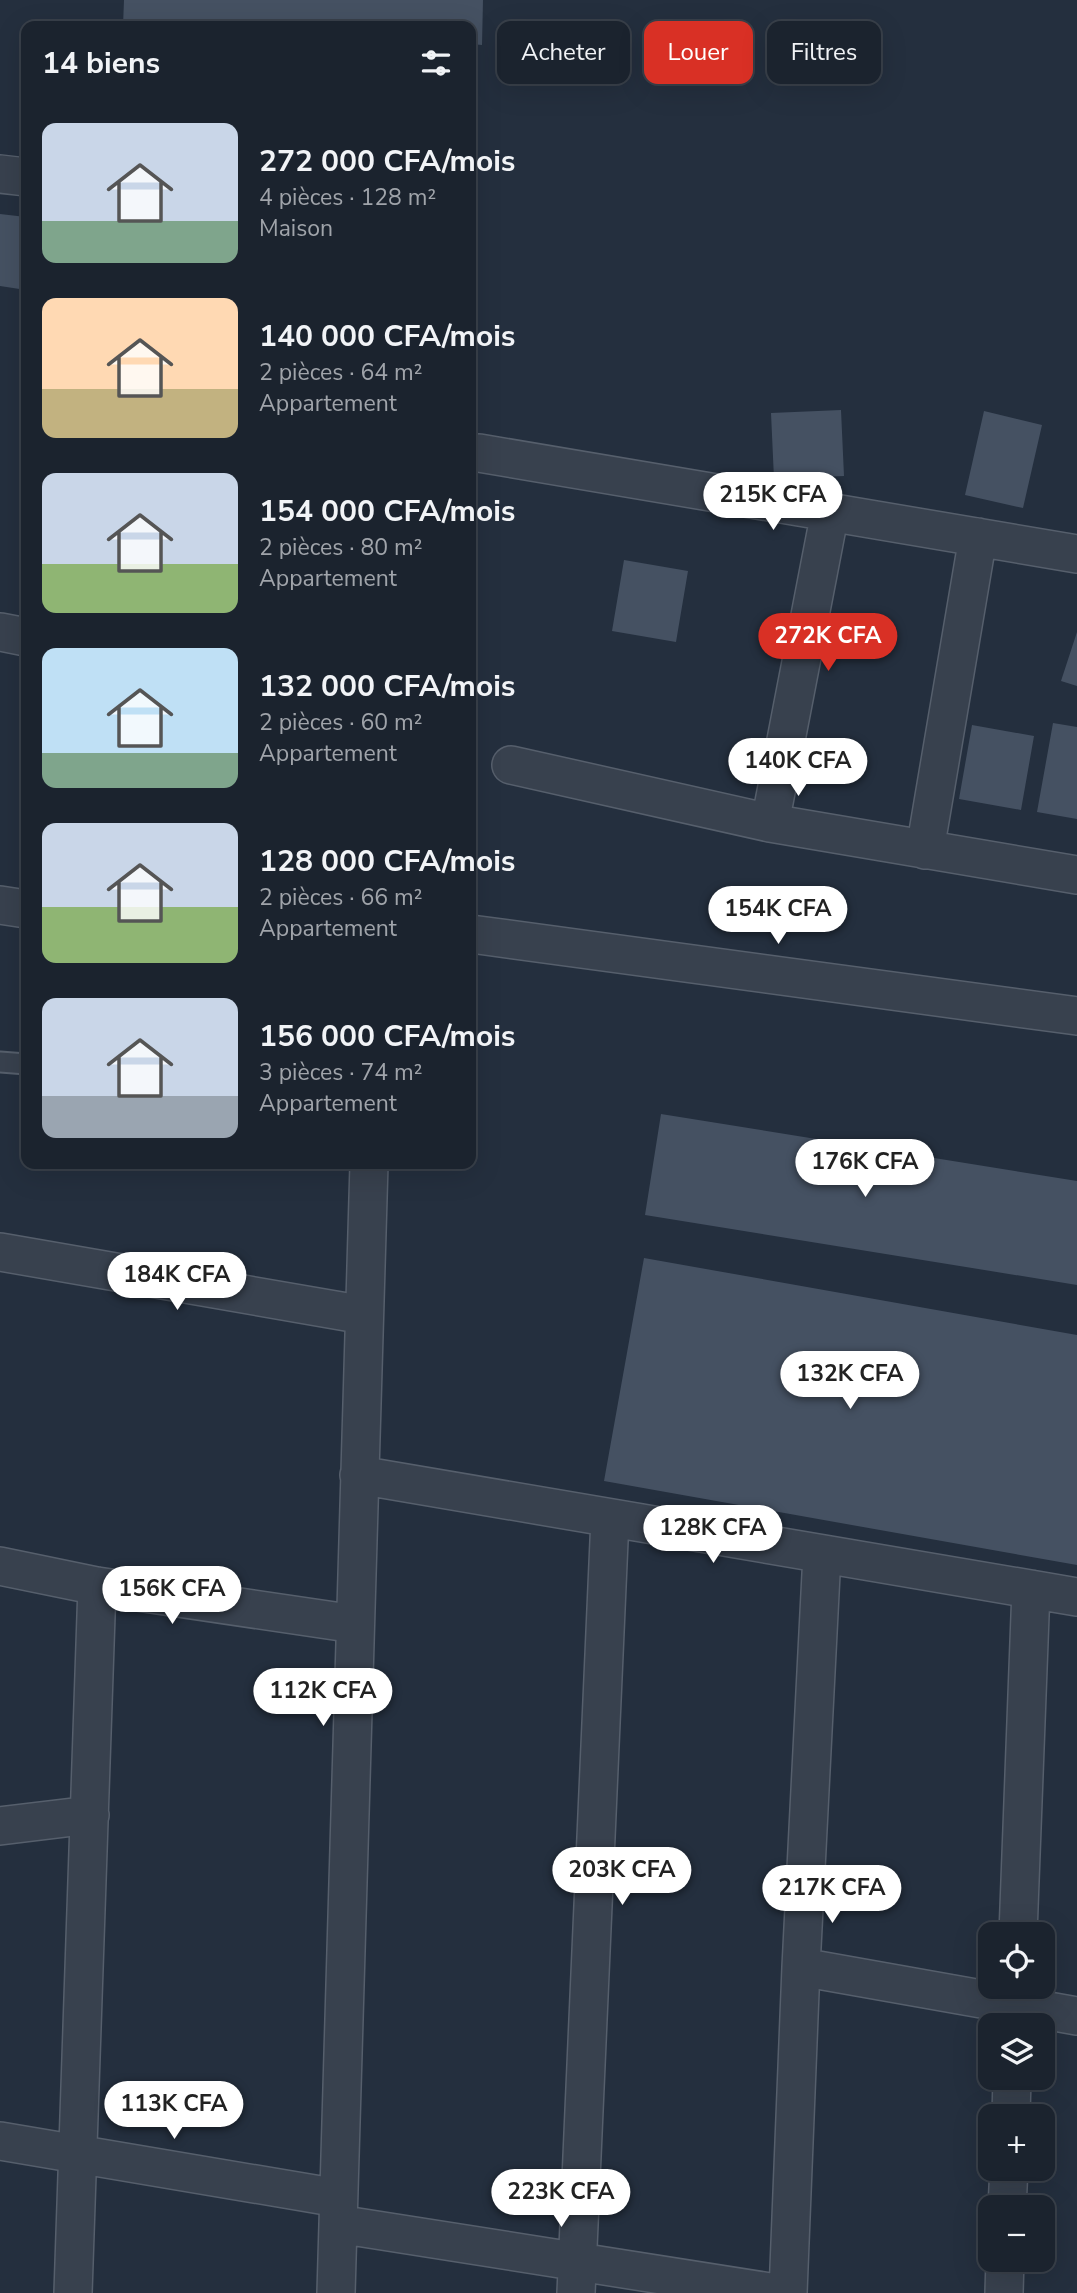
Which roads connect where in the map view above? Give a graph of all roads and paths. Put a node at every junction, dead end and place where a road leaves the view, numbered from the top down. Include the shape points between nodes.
1 (0, 174) edge
2 (21, 176) edge
3 (479, 453) dead end
4 (830, 512) junction
5 (978, 537) junction
6 (1077, 554) edge
7 (0, 632) edge
8 (21, 636) edge
9 (511, 765) dead end
10 (770, 823) junction
11 (925, 850) junction
12 (1077, 876) edge
13 (0, 905) edge
14 (21, 908) edge
15 (476, 935) edge
16 (1077, 1016) edge
17 (0, 1062) edge
18 (21, 1064) edge
19 (369, 1169) edge
20 (0, 1252) edge
21 (364, 1315) junction
22 (359, 1475) junction
23 (610, 1518) junction
24 (822, 1554) junction
25 (0, 1566) edge
26 (97, 1586) junction
27 (1031, 1589) junction
28 (1077, 1597) edge
29 (355, 1624) junction
30 (90, 1815) junction
31 (0, 1826) edge
32 (1018, 1922) edge
33 (801, 1967) junction
34 (1015, 2005) edge
35 (1077, 2016) edge
36 (0, 2141) edge
37 (78, 2154) junction
38 (338, 2211) junction
39 (1005, 2272) edge
40 (576, 2277) edge
41 (73, 2293) edge
42 (336, 2293) edge
43 (776, 2293) edge
44 (788, 2293) edge
45 (1004, 2293) edge

1 - 2 street
3 - 4 street
4 - 5 street
4 - 10 street
5 - 6 street
5 - 11 street
7 - 8 street
9 - 10 street
10 - 11 street
11 - 12 street
13 - 14 street
15 - 16 street
17 - 18 lane
19 - 21 street
20 - 21 street
21 - 22 street
22 - 23 street
22 - 29 street
23 - 24 street
23 - 40 street
24 - 27 street
24 - 33 street
25 - 26 street
26 - 29 street
26 - 30 street
27 - 28 street
27 - 32 street
29 - 38 street
30 - 31 street
30 - 37 street
33 - 34 street
33 - 44 street
34 - 35 street
36 - 37 street
37 - 38 street
37 - 41 street
38 - 40 street
38 - 42 street
39 - 45 street
40 - 43 street

